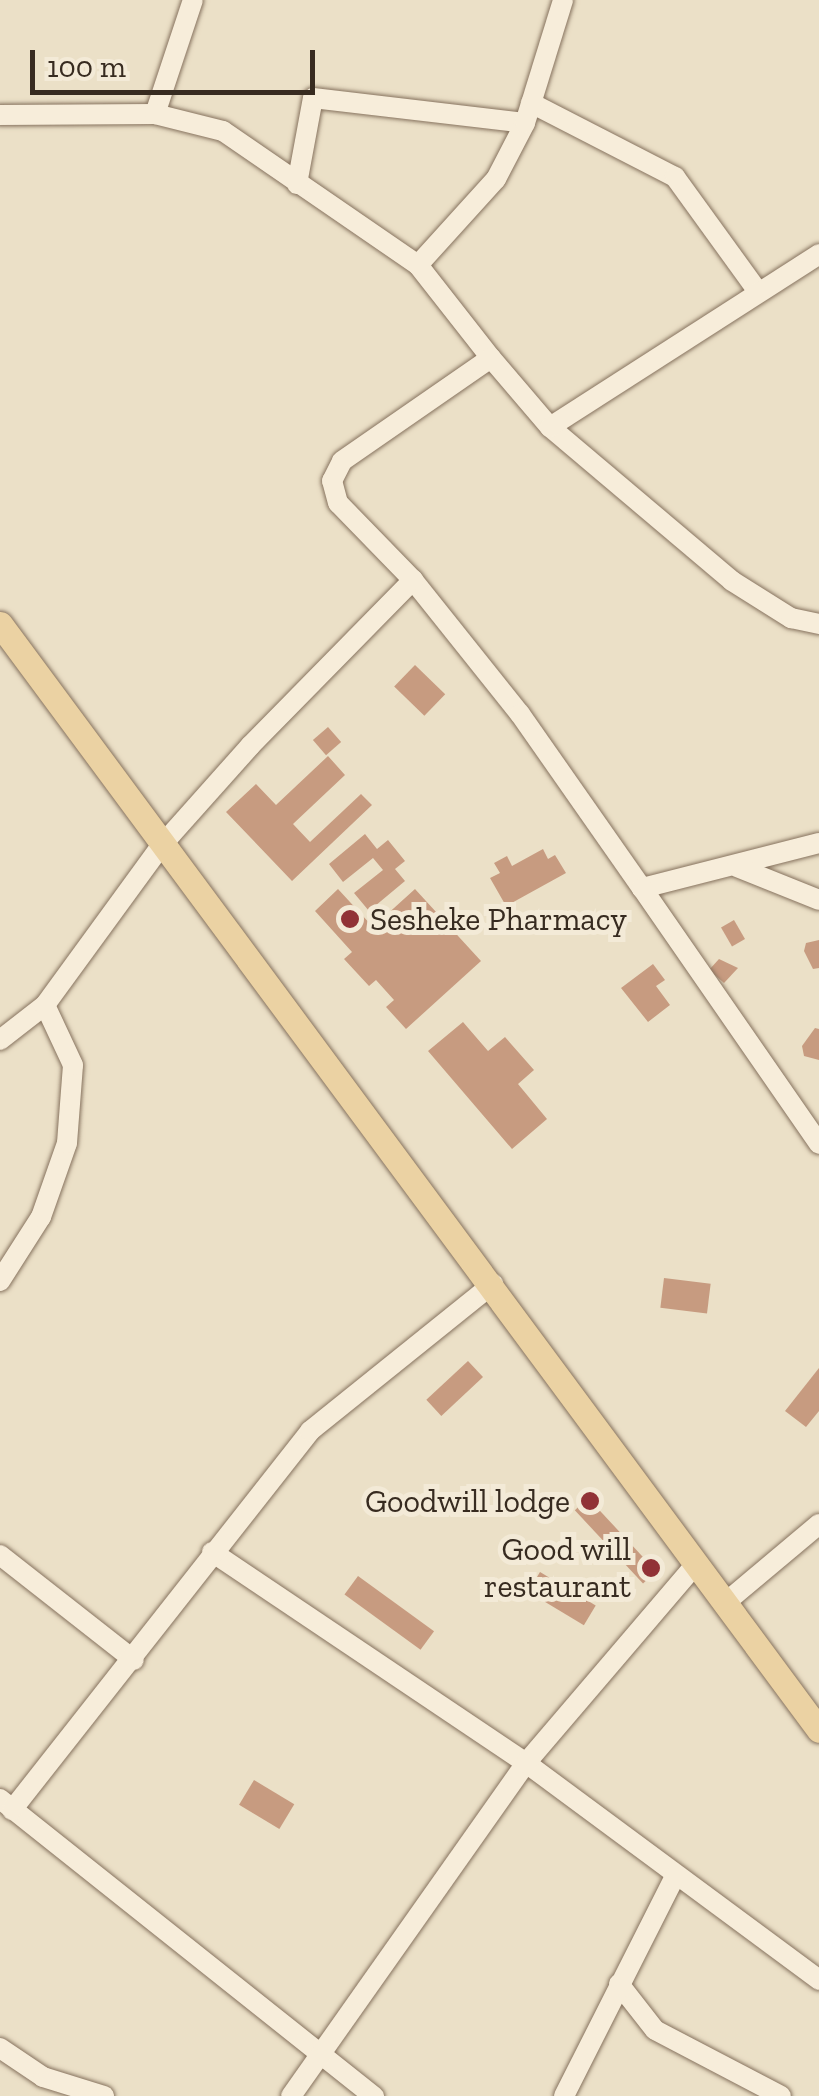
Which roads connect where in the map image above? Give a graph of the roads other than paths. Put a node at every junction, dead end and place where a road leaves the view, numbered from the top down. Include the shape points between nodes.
1 (193, 0) edge
2 (563, 0) edge
3 (528, 113) junction
4 (155, 114) junction
5 (0, 115) edge
6 (297, 184) junction
7 (819, 254) edge
8 (418, 265) junction
9 (756, 290) junction
10 (491, 358) junction
11 (550, 427) junction
12 (413, 580) junction
13 (0, 624) edge
14 (819, 624) edge
15 (819, 843) edge
16 (161, 846) junction
17 (737, 867) junction
18 (642, 888) junction
19 (819, 900) edge
20 (45, 1005) junction
21 (0, 1040) edge
22 (819, 1144) edge
23 (0, 1280) edge
24 (492, 1284) junction
25 (819, 1524) edge
26 (212, 1552) junction
27 (0, 1556) edge
28 (695, 1565) junction
29 (725, 1602) junction
30 (134, 1660) junction
31 (819, 1730) edge
32 (526, 1763) junction
33 (6, 1804) edge
34 (675, 1876) junction
35 (819, 1980) edge
36 (619, 1984) junction
37 (0, 2048) edge
38 (318, 2055) junction
39 (104, 2096) edge
40 (290, 2096) edge
41 (374, 2096) edge
42 (564, 2096) edge
43 (781, 2096) edge

1 - 4 street
2 - 3 street
3 - 6 street via 313,98
3 - 8 street via 496,180
3 - 9 street via 675,176
4 - 5 street
4 - 6 street via 223,131
6 - 8 street
7 - 9 street
8 - 10 street
9 - 11 street
10 - 11 street
10 - 12 street via 335,469 338,503
11 - 14 street via 732,581 791,618
12 - 16 street
12 - 18 street via 520,714
13 - 16 main road
15 - 17 street
16 - 20 street
16 - 24 main road
17 - 18 street
17 - 19 street
18 - 22 street
20 - 21 street
20 - 23 street via 73,1065 69,1130 59,1178
24 - 26 street via 310,1430
24 - 28 main road
25 - 29 street
26 - 30 street
26 - 32 street
27 - 30 street
28 - 29 main road
28 - 32 street
29 - 31 main road
30 - 33 street
32 - 34 street
32 - 38 street
33 - 38 street
34 - 35 street
34 - 36 street
36 - 42 street
36 - 43 street via 654,2030
37 - 39 street via 42,2078
38 - 40 street
38 - 41 street

